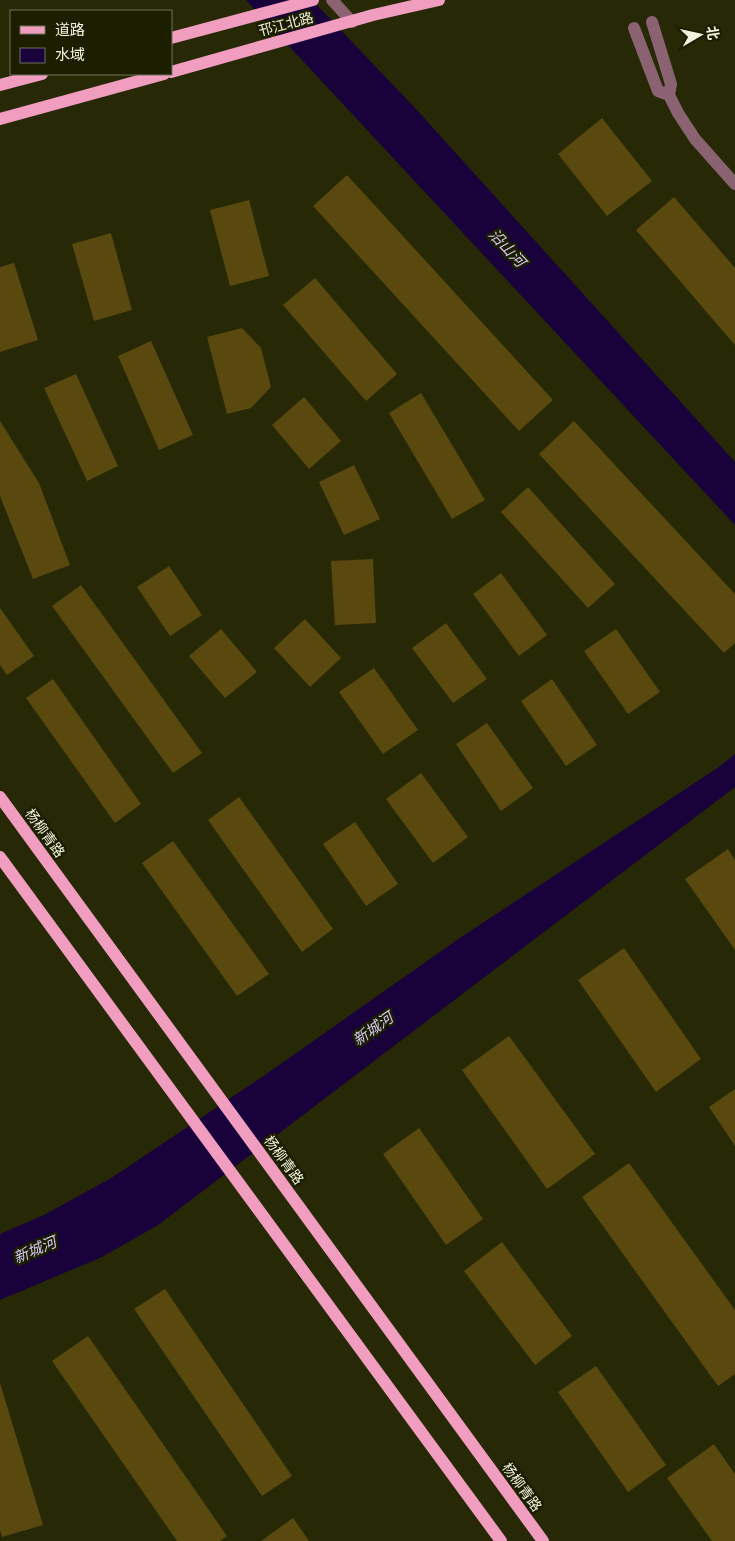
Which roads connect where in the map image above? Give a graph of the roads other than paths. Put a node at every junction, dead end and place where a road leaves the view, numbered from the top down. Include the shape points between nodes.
1 (313, 0) edge
2 (332, 0) edge
3 (438, 0) edge
4 (352, 22) junction
5 (652, 22) dead end
6 (634, 28) dead end
7 (172, 38) edge
8 (172, 72) edge
9 (38, 75) edge
10 (160, 75) edge
11 (0, 85) edge
12 (669, 95) junction
13 (0, 119) edge
14 (735, 184) edge
15 (0, 797) edge
16 (0, 857) edge
17 (501, 1541) edge
18 (543, 1541) edge

1 - 7 main road, 邗江北路
2 - 4 street
3 - 4 main road, 邗江北路
4 - 8 main road, 邗江北路
5 - 12 street via 671,84
6 - 12 street via 658,91
9 - 11 main road
10 - 13 main road
12 - 14 street via 695,139
15 - 18 main road, 杨柳青路
16 - 17 main road

